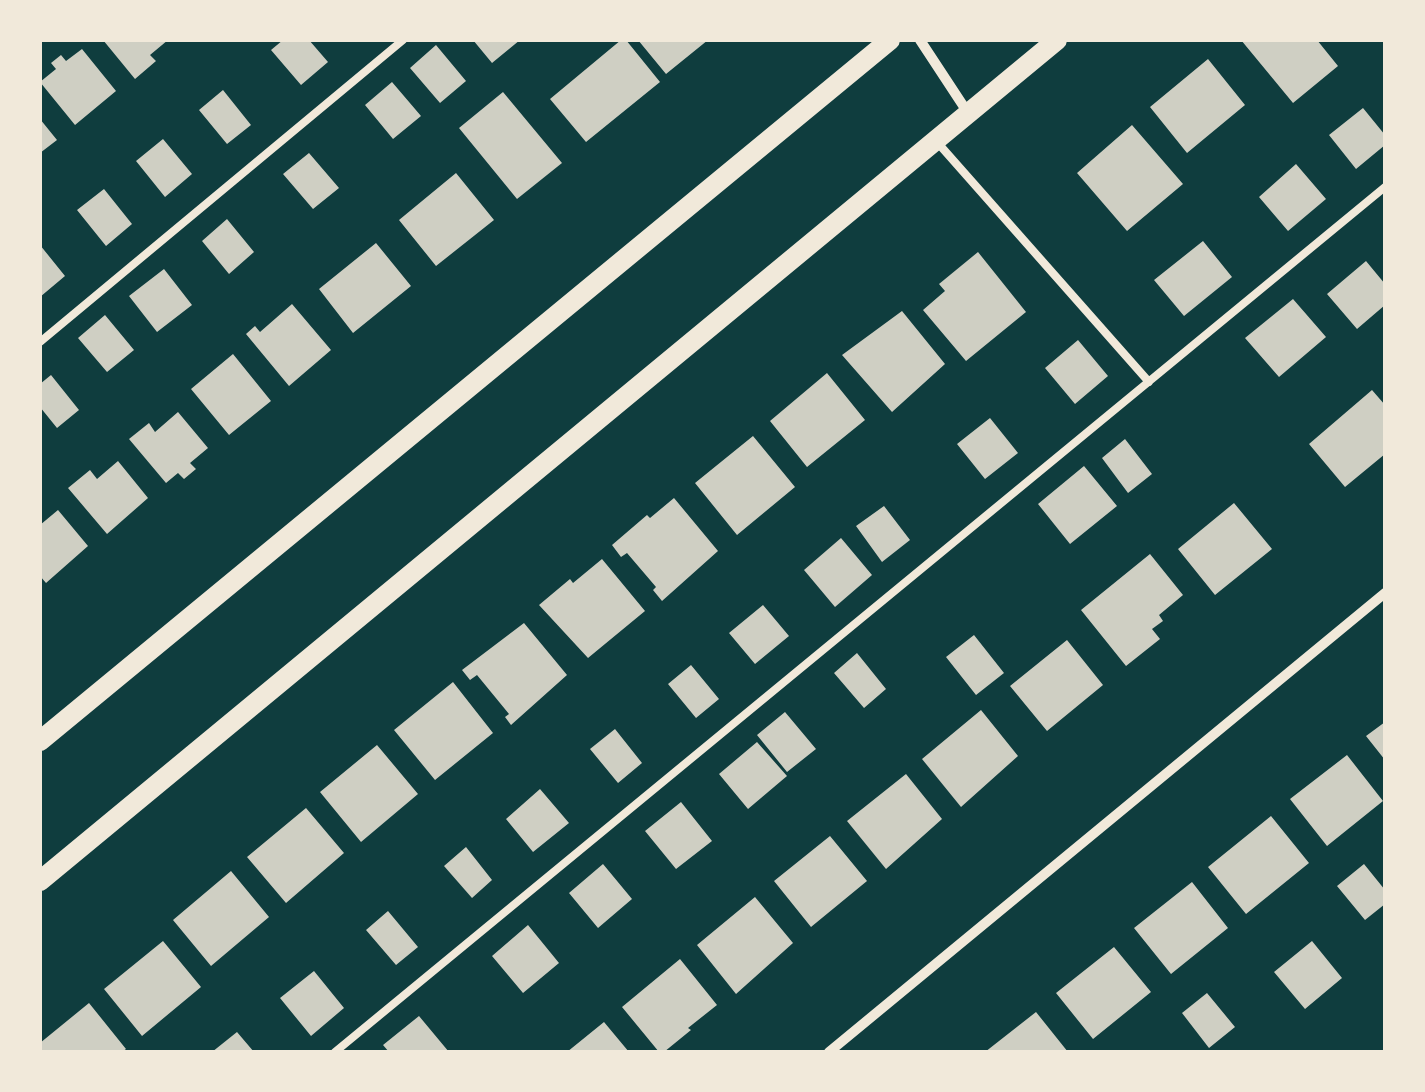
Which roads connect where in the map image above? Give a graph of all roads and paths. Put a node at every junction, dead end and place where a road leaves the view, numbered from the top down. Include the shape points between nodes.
1 (403, 40) edge
2 (890, 40) edge
3 (920, 40) edge
4 (1056, 40) edge
5 (968, 114) junction
6 (936, 140) junction
7 (1385, 188) edge
8 (40, 342) edge
9 (1150, 382) junction
10 (1385, 593) edge
11 (40, 741) edge
12 (40, 882) edge
13 (335, 1052) edge
14 (829, 1052) edge

1 - 8 lane
2 - 11 main road
3 - 5 street
4 - 5 main road
5 - 6 main road
6 - 9 lane
6 - 12 main road
7 - 9 lane
9 - 13 lane
10 - 14 street

